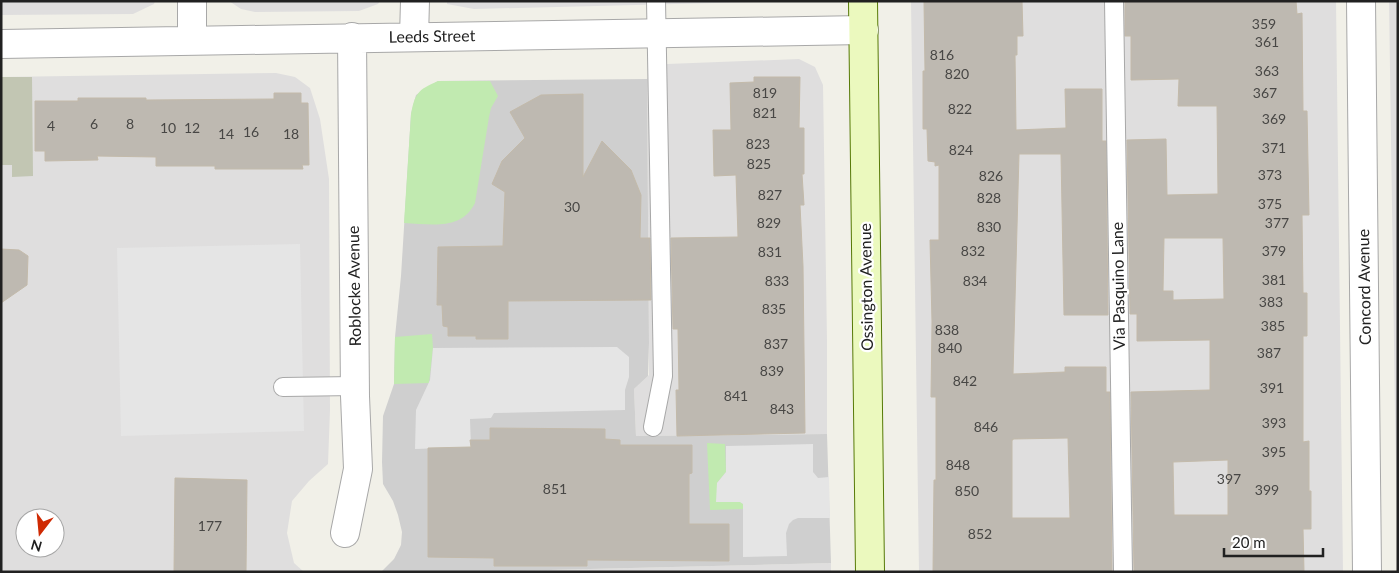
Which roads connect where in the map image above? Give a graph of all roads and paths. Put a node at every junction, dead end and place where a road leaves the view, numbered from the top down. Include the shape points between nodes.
1 (192, 1) edge
2 (414, 1) edge
3 (656, 1) edge
4 (863, 1) edge
5 (1114, 1) edge
6 (1361, 1) edge
7 (864, 30) junction
8 (656, 33) junction
9 (352, 37) junction
10 (414, 37) junction
11 (192, 40) junction
12 (1, 44) edge
13 (355, 386) junction
14 (284, 387) dead end
15 (653, 427) dead end
16 (345, 532) dead end
17 (870, 572) edge
18 (1122, 572) edge
19 (1368, 572) edge

1 - 11 street
2 - 10 street
3 - 8 lane
4 - 7 street, Ossington Avenue
5 - 18 lane, Via Pasquino Lane
6 - 19 street, Concord Avenue
7 - 8 street, Leeds Street
7 - 17 street, Ossington Avenue
8 - 10 street, Leeds Street
8 - 15 lane via 663,376
9 - 10 street, Leeds Street
9 - 11 street, Leeds Street
9 - 13 street, Roblocke Avenue
11 - 12 street, Leeds Street
13 - 14 lane
13 - 16 street, Roblocke Avenue via 358,469

